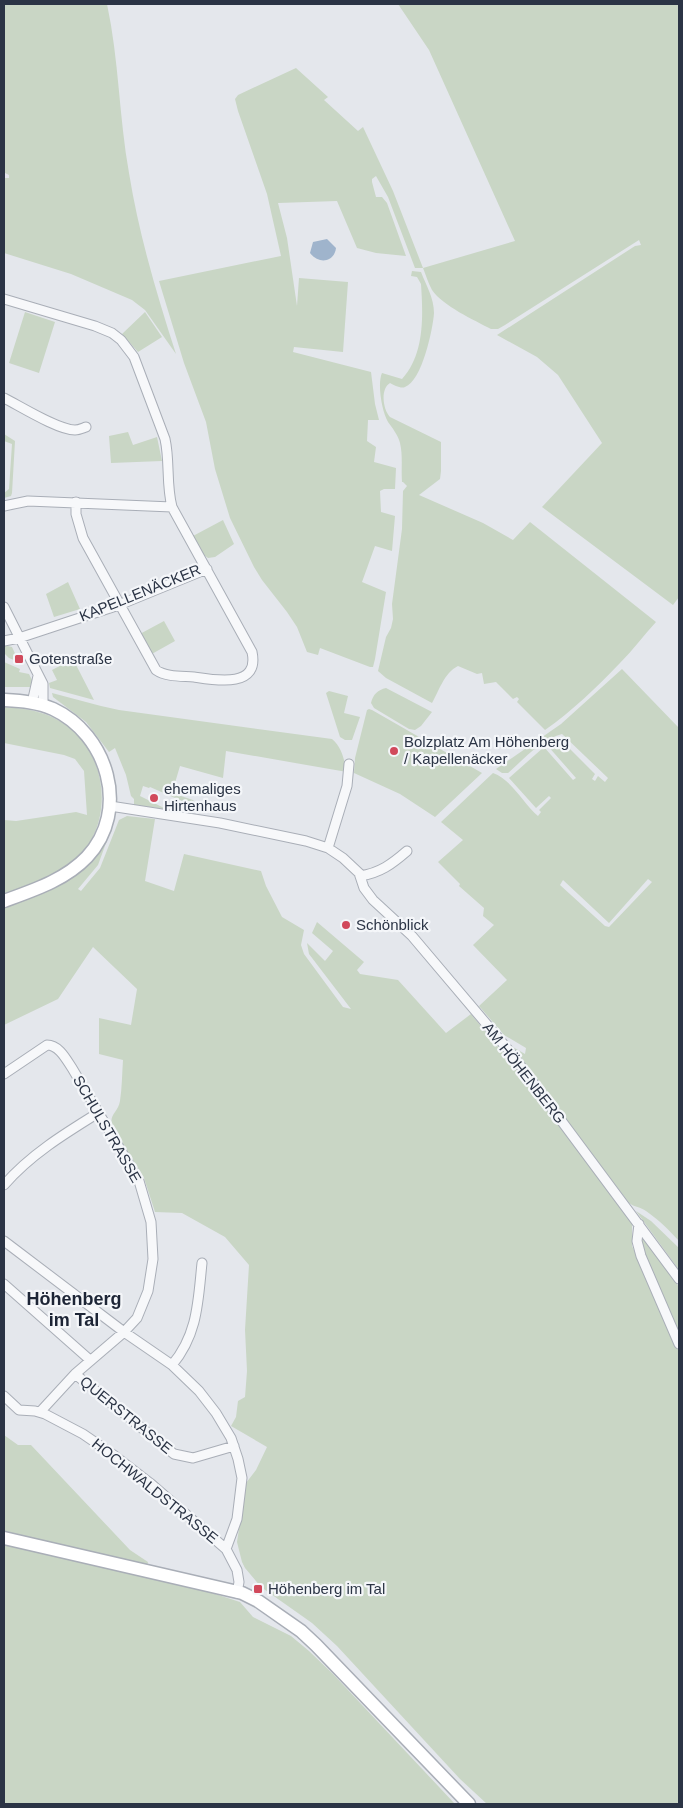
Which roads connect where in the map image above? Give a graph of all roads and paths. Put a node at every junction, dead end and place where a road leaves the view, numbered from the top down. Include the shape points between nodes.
1 (4, 298) edge
2 (4, 398) edge
3 (86, 427) dead end
4 (76, 502) junction
5 (4, 506) edge
6 (172, 507) junction
7 (207, 569) junction
8 (119, 605) junction
9 (4, 607) edge
10 (19, 638) junction
11 (4, 641) edge
12 (4, 700) edge
13 (38, 705) junction
14 (349, 764) dead end
15 (110, 806) junction
16 (328, 848) junction
17 (407, 851) dead end
18 (360, 876) junction
19 (4, 901) edge
20 (4, 1074) edge
21 (98, 1113) junction
22 (4, 1185) edge
23 (639, 1224) junction
24 (4, 1241) edge
25 (202, 1263) dead end
26 (679, 1279) edge
27 (4, 1284) edge
28 (124, 1332) junction
29 (679, 1344) edge
30 (90, 1360) junction
31 (172, 1365) junction
32 (75, 1374) junction
33 (4, 1396) edge
34 (40, 1412) junction
35 (234, 1446) junction
36 (4, 1538) edge
37 (226, 1549) junction
38 (236, 1592) junction
39 (469, 1804) edge

1 - 6 street via 95,326 112,333 127,346 165,439
2 - 3 street via 65,428
4 - 5 street via 28,501
4 - 6 street
4 - 8 street via 81,533
6 - 7 street, KAPELLENÄCKER
7 - 8 street, KAPELLENÄCKER
7 - 8 street via 252,652 250,668 237,680 162,674 156,670
8 - 10 street, KAPELLENÄCKER
9 - 10 street
10 - 11 street
10 - 13 street via 38,676
12 - 13 main road
13 - 15 main road via 67,718 89,738 108,776
14 - 16 street via 348,786
15 - 16 street, AM HÖHENBERG via 230,825
15 - 19 main road via 98,841 81,863 59,879
16 - 18 street, AM HÖHENBERG
17 - 18 street via 384,869
18 - 23 street, AM HÖHENBERG via 368,893 412,936 511,1053
20 - 21 street, SCHULSTRASSE via 43,1046 51,1045 72,1068
21 - 22 street via 52,1142
21 - 28 street, SCHULSTRASSE via 139,1182 151,1222 152,1259 148,1291 137,1318
23 - 26 street, AM HÖHENBERG
23 - 29 street via 637,1241 641,1256
24 - 28 street
25 - 31 street via 194,1327
27 - 30 street, QUERSTRASSE
28 - 30 street, SCHULSTRASSE
28 - 31 street
30 - 32 street, SCHULSTRASSE
31 - 35 street via 207,1401 225,1426
32 - 34 street, SCHULSTRASSE
32 - 35 street, QUERSTRASSE via 174,1454 193,1458
33 - 34 street, HOCHWALDSTRASSE via 19,1410
34 - 37 street, HOCHWALDSTRASSE via 83,1434 115,1456
35 - 37 street via 242,1486 234,1530
36 - 38 main road
37 - 38 street via 238,1573
38 - 39 main road via 254,1598 301,1631

